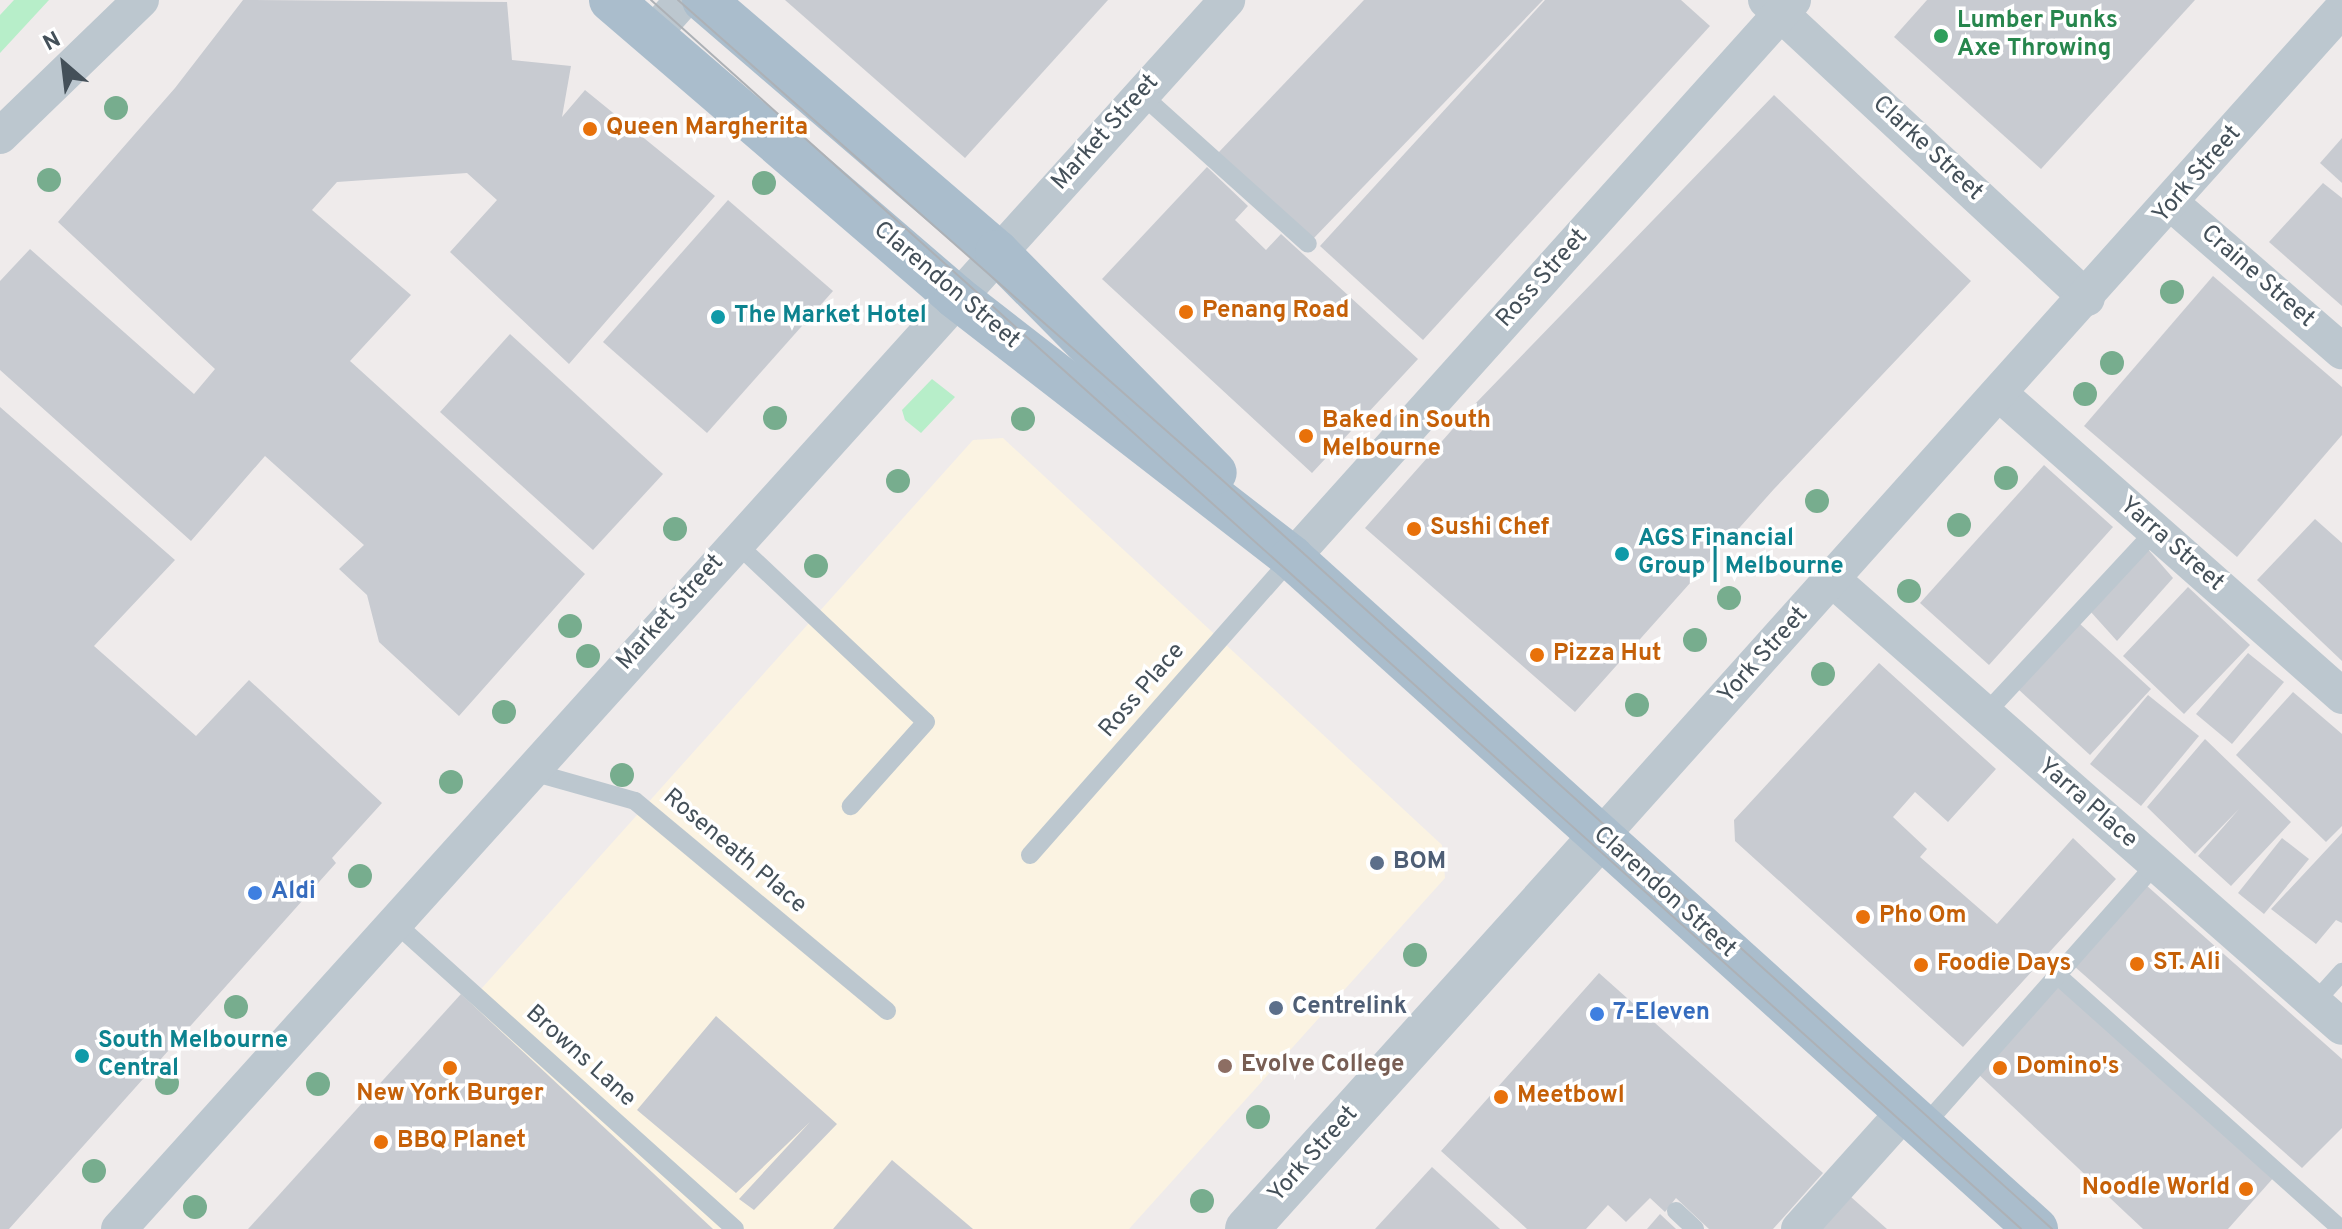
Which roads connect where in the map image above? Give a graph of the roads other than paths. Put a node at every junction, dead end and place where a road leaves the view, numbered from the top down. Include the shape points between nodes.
1 (141, 0) edge
2 (611, 0) edge
3 (683, 0) edge
4 (704, 0) edge
5 (1227, 0) edge
6 (1780, 4) edge
7 (2342, 9) edge
8 (651, 36) junction
9 (1141, 94) junction
10 (0, 136) edge
11 (2172, 204) junction
12 (1308, 244) dead end
13 (997, 252) junction
14 (956, 297) junction
15 (2087, 298) junction
16 (2342, 351) edge
17 (2001, 395) junction
18 (2155, 531) junction
19 (735, 542) junction
20 (1292, 558) junction
21 (1833, 580) junction
22 (2342, 696) edge
23 (1985, 714) junction
24 (529, 771) junction
25 (851, 806) dead end
26 (1601, 836) junction
27 (1030, 855) dead end
28 (2156, 864) junction
29 (393, 921) junction
30 (2342, 972) edge
31 (2057, 975) junction
32 (2314, 1003) junction
33 (887, 1011) dead end
34 (2342, 1027) edge
35 (1914, 1119) junction
36 (1676, 1211) dead end
37 (119, 1229) edge
38 (735, 1229) edge
39 (1247, 1229) edge
40 (1695, 1229) edge
41 (1799, 1229) edge
42 (2036, 1229) edge
43 (2341, 1229) edge

1 - 10 street
2 - 8 main road, Clarendon Street
3 - 8 street
4 - 13 main road, Clarendon Street
5 - 9 street, Market Street
6 - 15 street, Clarke Street
6 - 20 street, Ross Street
7 - 11 street, York Street
8 - 14 main road, Clarendon Street
9 - 12 lane
9 - 13 street, Market Street
11 - 15 street, York Street
11 - 16 street, Craine Street
13 - 14 street, Market Street
13 - 20 main road, Clarendon Street via 1155,409
14 - 19 street, Market Street
14 - 20 main road, Clarendon Street
15 - 17 street, York Street
17 - 18 street, Yarra Street
17 - 21 street, York Street
18 - 22 street, Yarra Street
18 - 23 lane
19 - 24 street, Market Street
19 - 25 lane via 926,722
20 - 26 main road, Clarendon Street
20 - 27 lane, Ross Place
21 - 23 street, Yarra Place
21 - 26 street, York Street
23 - 28 street, Yarra Place
24 - 29 street, Market Street
24 - 33 lane, Roseneath Place via 635,801
26 - 35 main road, Clarendon Street
26 - 39 street, York Street
28 - 31 lane
28 - 32 street, Yarra Place
29 - 37 street, Market Street
29 - 38 lane, Browns Lane
30 - 32 lane
31 - 35 lane
31 - 43 lane
32 - 34 street, Yarra Place
35 - 41 street
35 - 42 main road, Clarendon Street
36 - 40 lane

